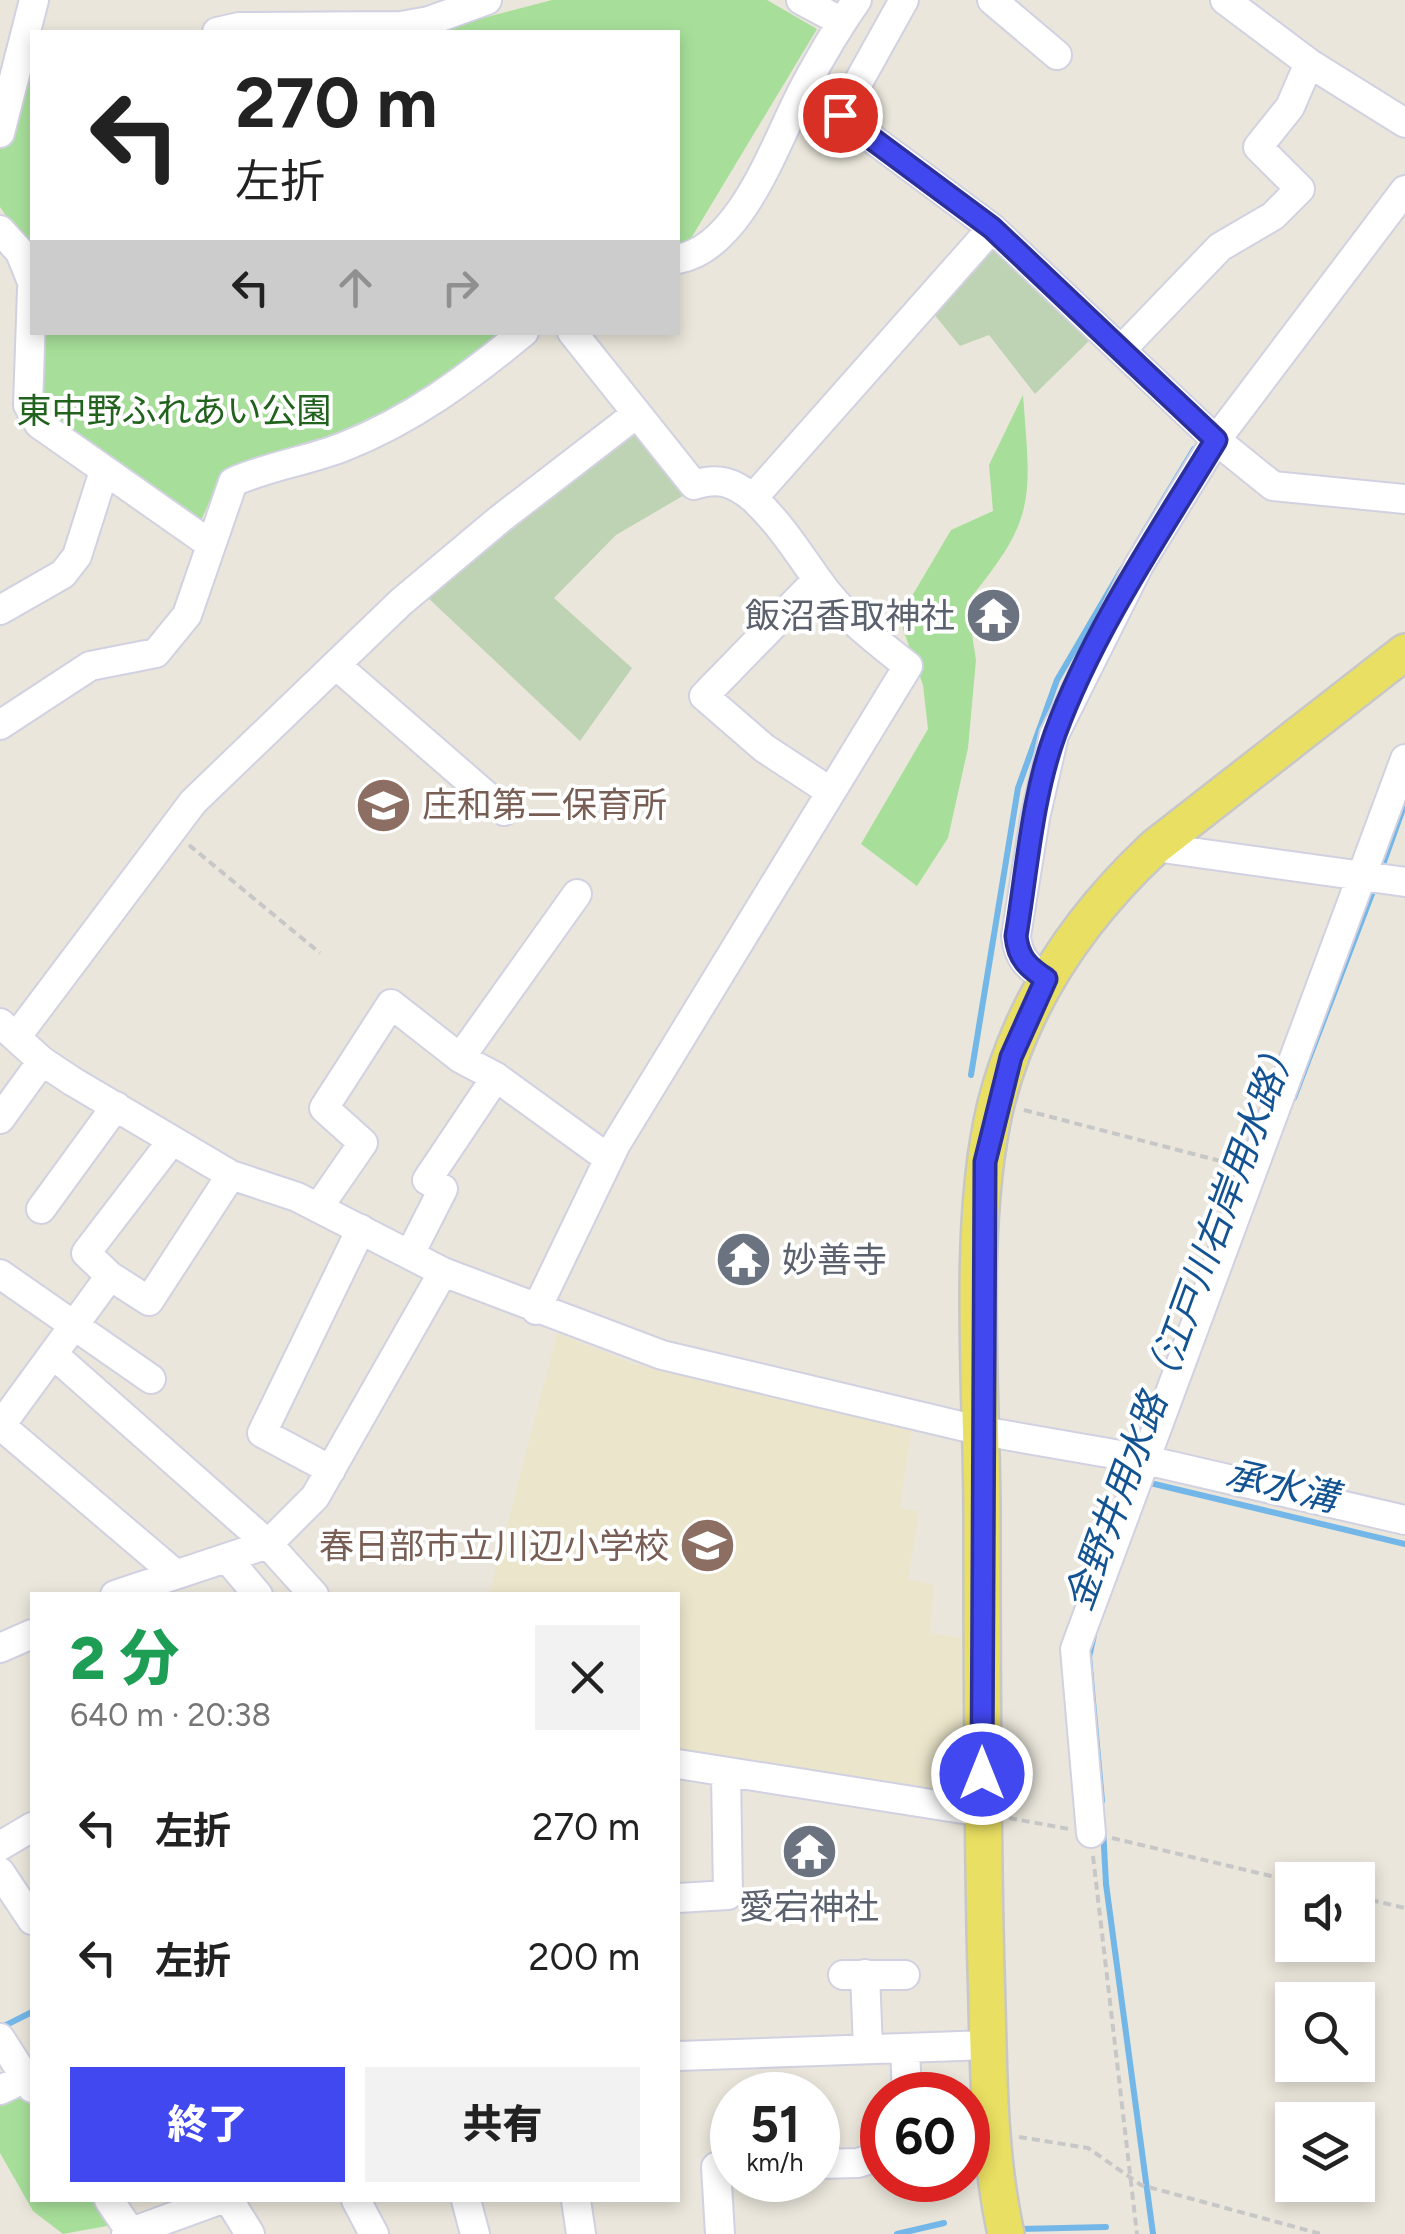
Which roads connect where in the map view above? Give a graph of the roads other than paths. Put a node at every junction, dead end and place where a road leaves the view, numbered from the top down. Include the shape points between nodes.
1 (34, 0) edge
2 (487, 0) edge
3 (801, 0) edge
4 (904, 0) edge
5 (992, 0) edge
6 (1225, 0) edge
7 (457, 4) edge
8 (849, 11) edge
9 (0, 22) edge
10 (30, 30) edge
11 (225, 30) edge
12 (29, 41) edge
13 (1057, 55) dead end
14 (1310, 63) junction
15 (804, 88) junction
16 (5, 96) edge
17 (840, 115) junction
18 (1405, 122) edge
19 (0, 133) edge
20 (1405, 190) edge
21 (992, 228) junction
22 (0, 230) edge
23 (680, 257) edge
24 (30, 280) edge
25 (30, 335) edge
26 (520, 335) edge
27 (574, 335) edge
28 (1120, 350) junction
29 (635, 416) junction
30 (1216, 440) junction
31 (104, 471) junction
32 (753, 498) junction
33 (1405, 499) edge
34 (210, 544) junction
35 (817, 580) junction
36 (0, 610) edge
37 (1405, 652) edge
38 (336, 666) junction
39 (0, 725) edge
40 (1405, 760) edge
41 (830, 792) junction
42 (504, 811) dead end
43 (1155, 848) junction
44 (1364, 875) junction
45 (1400, 881) edge
46 (577, 894) dead end
47 (1046, 979) junction
48 (9, 1029) edge
49 (460, 1058) junction
50 (42, 1061) junction
51 (496, 1077) junction
52 (116, 1106) junction
53 (0, 1118) edge
54 (171, 1142) junction
55 (609, 1159) junction
56 (231, 1175) junction
57 (318, 1208) junction
58 (41, 1209) dead end
59 (361, 1229) junction
60 (410, 1254) junction
61 (444, 1272) junction
62 (0, 1274) edge
63 (110, 1276) junction
64 (536, 1310) junction
65 (77, 1325) junction
66 (54, 1355) junction
67 (151, 1379) dead end
68 (0, 1425) edge
69 (982, 1431) junction
70 (1152, 1462) junction
71 (332, 1470) junction
72 (1405, 1520) edge
73 (268, 1544) junction
74 (227, 1558) junction
75 (173, 1572) junction
76 (123, 1592) edge
77 (255, 1592) edge
78 (311, 1592) edge
79 (30, 1635) edge
80 (0, 1648) edge
81 (680, 1764) edge
82 (726, 1773) junction
83 (982, 1812) junction
84 (30, 1827) edge
85 (1104, 1836) road end
86 (0, 1846) edge
87 (0, 1872) edge
88 (680, 1898) edge
89 (30, 1917) edge
90 (906, 1975) dead end
91 (0, 2038) edge
92 (988, 2045) junction
93 (905, 2048) junction
94 (868, 2049) junction
95 (680, 2056) edge
96 (906, 2072) edge
97 (30, 2080) edge
98 (0, 2090) edge
99 (110, 2202) edge
100 (214, 2202) edge
101 (229, 2202) edge
102 (357, 2202) edge
103 (467, 2202) edge
104 (576, 2202) edge
105 (718, 2202) edge
106 (130, 2233) edge
107 (250, 2234) edge
108 (374, 2234) edge
109 (475, 2234) edge
110 (581, 2234) edge
111 (720, 2234) edge
112 (1006, 2234) edge

1 - 10 street
2 - 7 street
3 - 8 street
4 - 17 street
5 - 13 street
6 - 14 street
7 - 11 street via 429,21 401,26
8 - 15 street
9 - 12 street
12 - 16 street
14 - 18 street
14 - 28 street via 1290,107 1258,148 1300,188 1273,216 1220,247
15 - 17 street
15 - 23 street via 756,188 706,248
16 - 19 street
17 - 21 street
20 - 30 street
21 - 28 street
21 - 32 street
22 - 24 street via 20,252
25 - 31 street via 28,404 40,424
26 - 34 street via 445,396 342,448 234,482
27 - 29 street
28 - 30 street
29 - 32 street via 694,486 712,479 736,484
29 - 38 street via 500,519
30 - 33 street via 1273,486
30 - 47 street via 1139,565 1054,735 1016,936 1018,952
31 - 34 street
31 - 36 street via 77,556 63,574
32 - 35 street via 790,534
34 - 39 street via 187,616 156,652 90,666
35 - 41 street via 856,624 908,666
35 - 41 street via 704,696
37 - 43 main road
38 - 42 street
38 - 48 street via 193,802
40 - 44 street
41 - 55 street
43 - 44 street
43 - 47 main road via 1089,916
44 - 45 street
44 - 70 street via 1252,1169
46 - 49 street
47 - 69 main road via 996,1106 982,1209
48 - 50 street
49 - 51 street
49 - 57 street via 391,1004 324,1108 363,1143
50 - 52 street
50 - 53 street
51 - 55 street
51 - 60 street via 427,1180 443,1189
52 - 54 street
52 - 58 street
54 - 56 street
54 - 63 street via 86,1254
55 - 64 street
56 - 57 street
56 - 63 street via 150,1301
57 - 59 street
59 - 60 street
59 - 71 street via 262,1434
60 - 61 street
61 - 64 street
61 - 71 street
62 - 65 street
63 - 65 street
64 - 69 street via 662,1355
65 - 66 street
65 - 67 street
66 - 68 street
66 - 73 street
68 - 75 street
69 - 70 street
69 - 83 main road
70 - 72 street
70 - 85 street via 1075,1649
71 - 73 street
73 - 74 street
73 - 78 street
74 - 75 street
74 - 77 street
75 - 76 street
79 - 80 street
81 - 82 street
82 - 83 street
82 - 88 street via 728,1896
83 - 92 main road
84 - 86 street
87 - 89 street
90 - 94 street via 854,1975
91 - 97 street
92 - 93 street
92 - 112 main road
93 - 94 street
93 - 96 street
94 - 95 street
97 - 98 street
99 - 106 street
100 - 106 street
101 - 107 street
102 - 108 street
103 - 109 street
104 - 110 street
105 - 111 street

